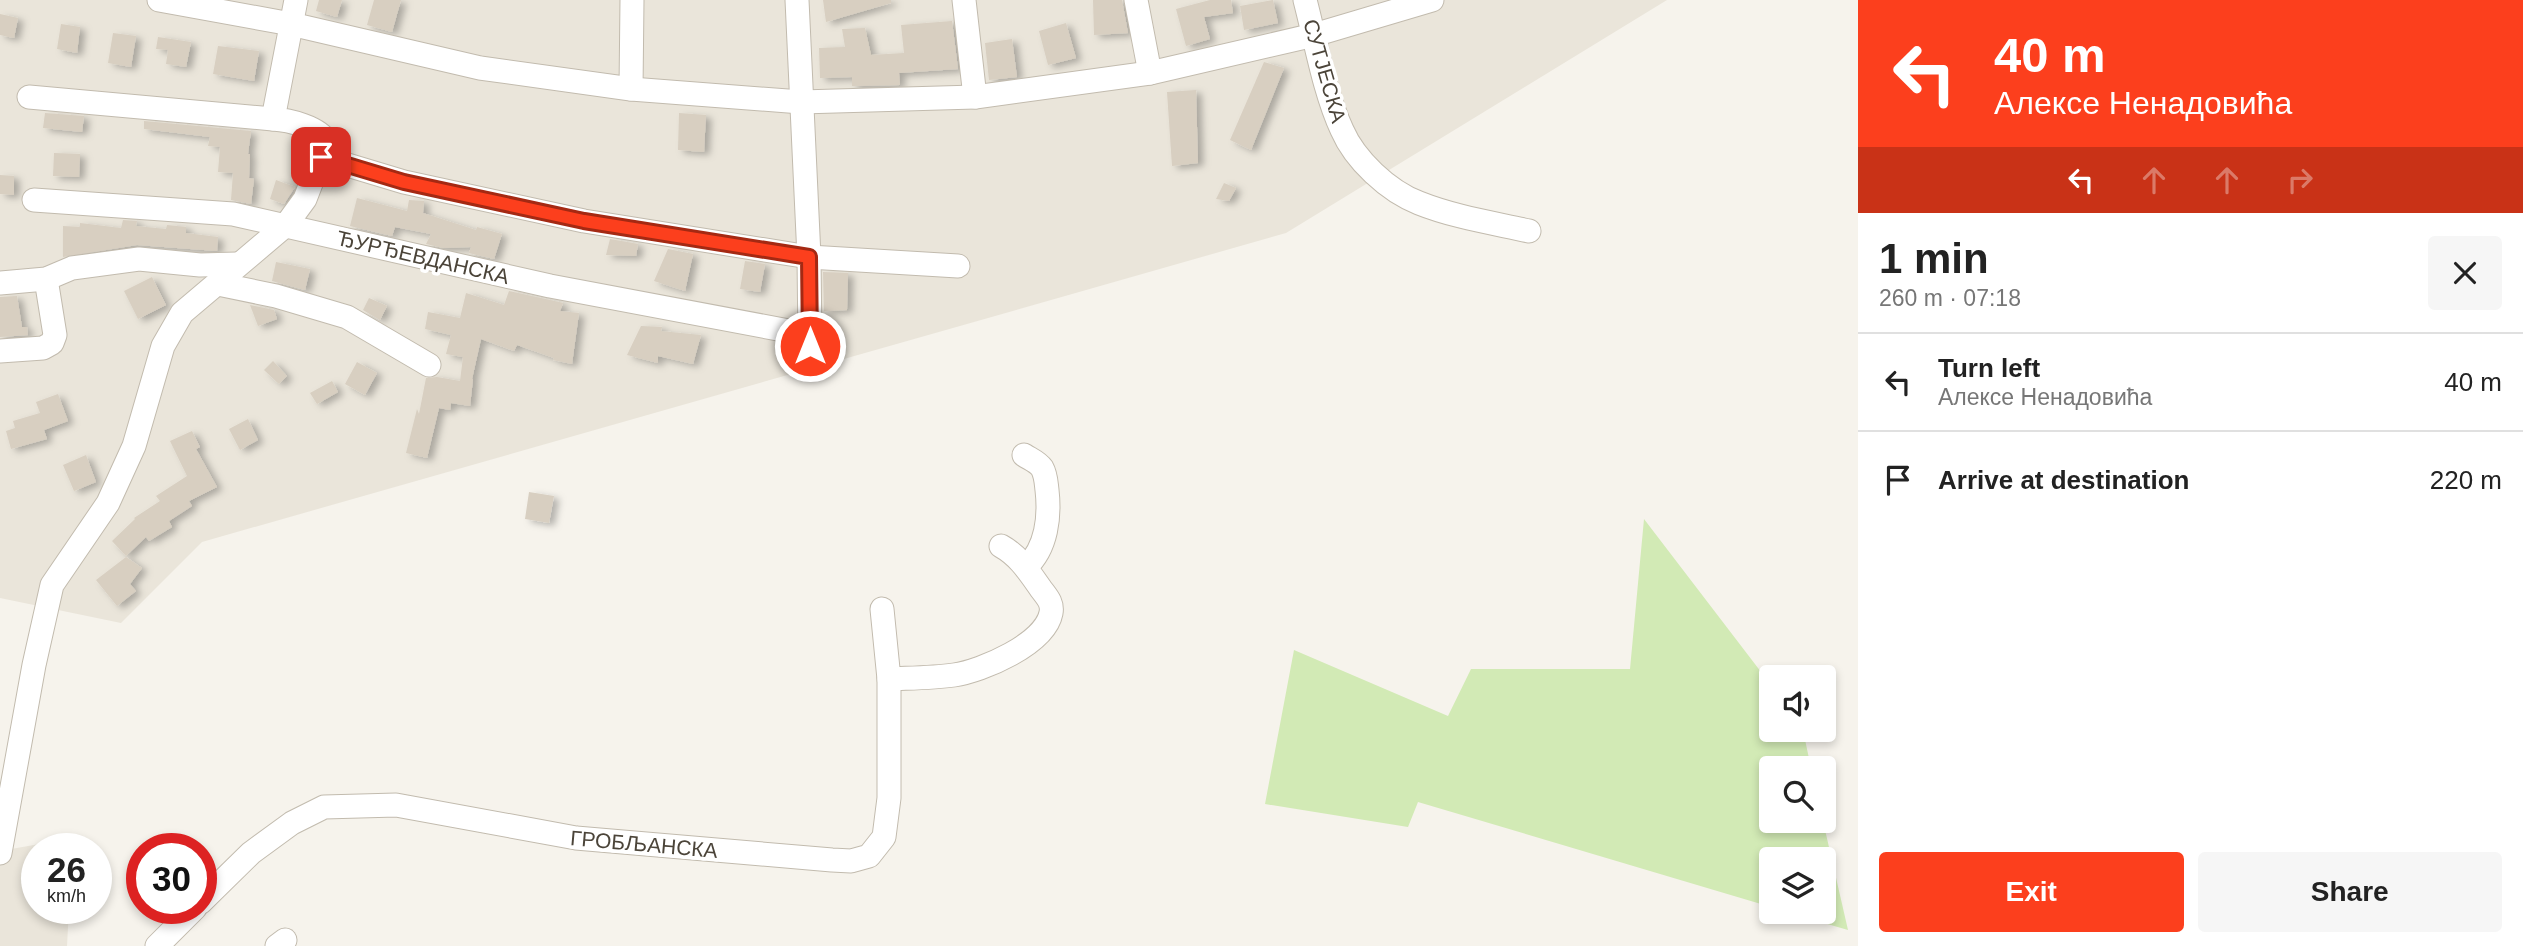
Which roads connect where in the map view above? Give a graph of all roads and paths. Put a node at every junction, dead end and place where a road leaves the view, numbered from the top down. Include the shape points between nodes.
1 (159, 0) edge
2 (296, 0) edge
3 (632, 0) edge
4 (797, 0) edge
5 (964, 0) edge
6 (1136, 0) edge
7 (1305, 0) edge
8 (1432, 0) edge
9 (291, 24) junction
10 (1314, 35) junction
11 (1150, 73) junction
12 (631, 89) junction
13 (975, 96) junction
14 (29, 97) dead end
15 (801, 102) junction
16 (274, 115) junction
17 (321, 157) junction
18 (34, 200) dead end
19 (286, 225) junction
20 (1529, 232) dead end
21 (809, 257) junction
22 (237, 264) junction
23 (958, 265) dead end
24 (46, 279) junction
25 (0, 283) edge
26 (218, 284) junction
27 (0, 351) edge
28 (429, 365) dead end
29 (1024, 455) dead end
30 (1001, 546) dead end
31 (1026, 568) junction
32 (882, 608) dead end
33 (889, 679) junction
34 (0, 853) edge
35 (217, 886) edge
36 (179, 924) edge
37 (157, 946) edge

1 - 9 street
2 - 9 street
3 - 12 street
4 - 15 street
5 - 13 street
6 - 11 street
7 - 10 street, СУТЈЕСКА
8 - 10 street
9 - 12 street via 480,68
9 - 16 street
10 - 11 street
10 - 20 street, СУТЈЕСКА via 1342,131 1358,156 1387,184 1417,203
11 - 13 street
12 - 15 street
13 - 15 street
14 - 16 street
15 - 21 street
16 - 17 street via 326,138
17 - 19 street via 305,199
17 - 21 street via 404,182 584,221
18 - 19 street, ЂУРЂЕВДАНСКА via 233,214
19 - 21 street, ЂУРЂЕВДАНСКА via 810,340
19 - 22 street
21 - 23 street
22 - 24 street via 139,259 72,268
22 - 26 street
24 - 25 street
24 - 27 street via 55,335 52,343 43,348
26 - 28 street via 347,317
26 - 34 street via 182,313 163,346 134,446 108,503 52,585
29 - 31 street via 1045,474 1049,511 1039,548
30 - 31 street
31 - 33 street via 1050,601 1051,611 1047,623 1017,651 954,675
32 - 33 street, ГРОБЉАНСКА
33 - 35 street, ГРОБЉАНСКА via 889,798 884,837 869,856 832,860 603,841 396,805 324,807 292,822
36 - 37 street

